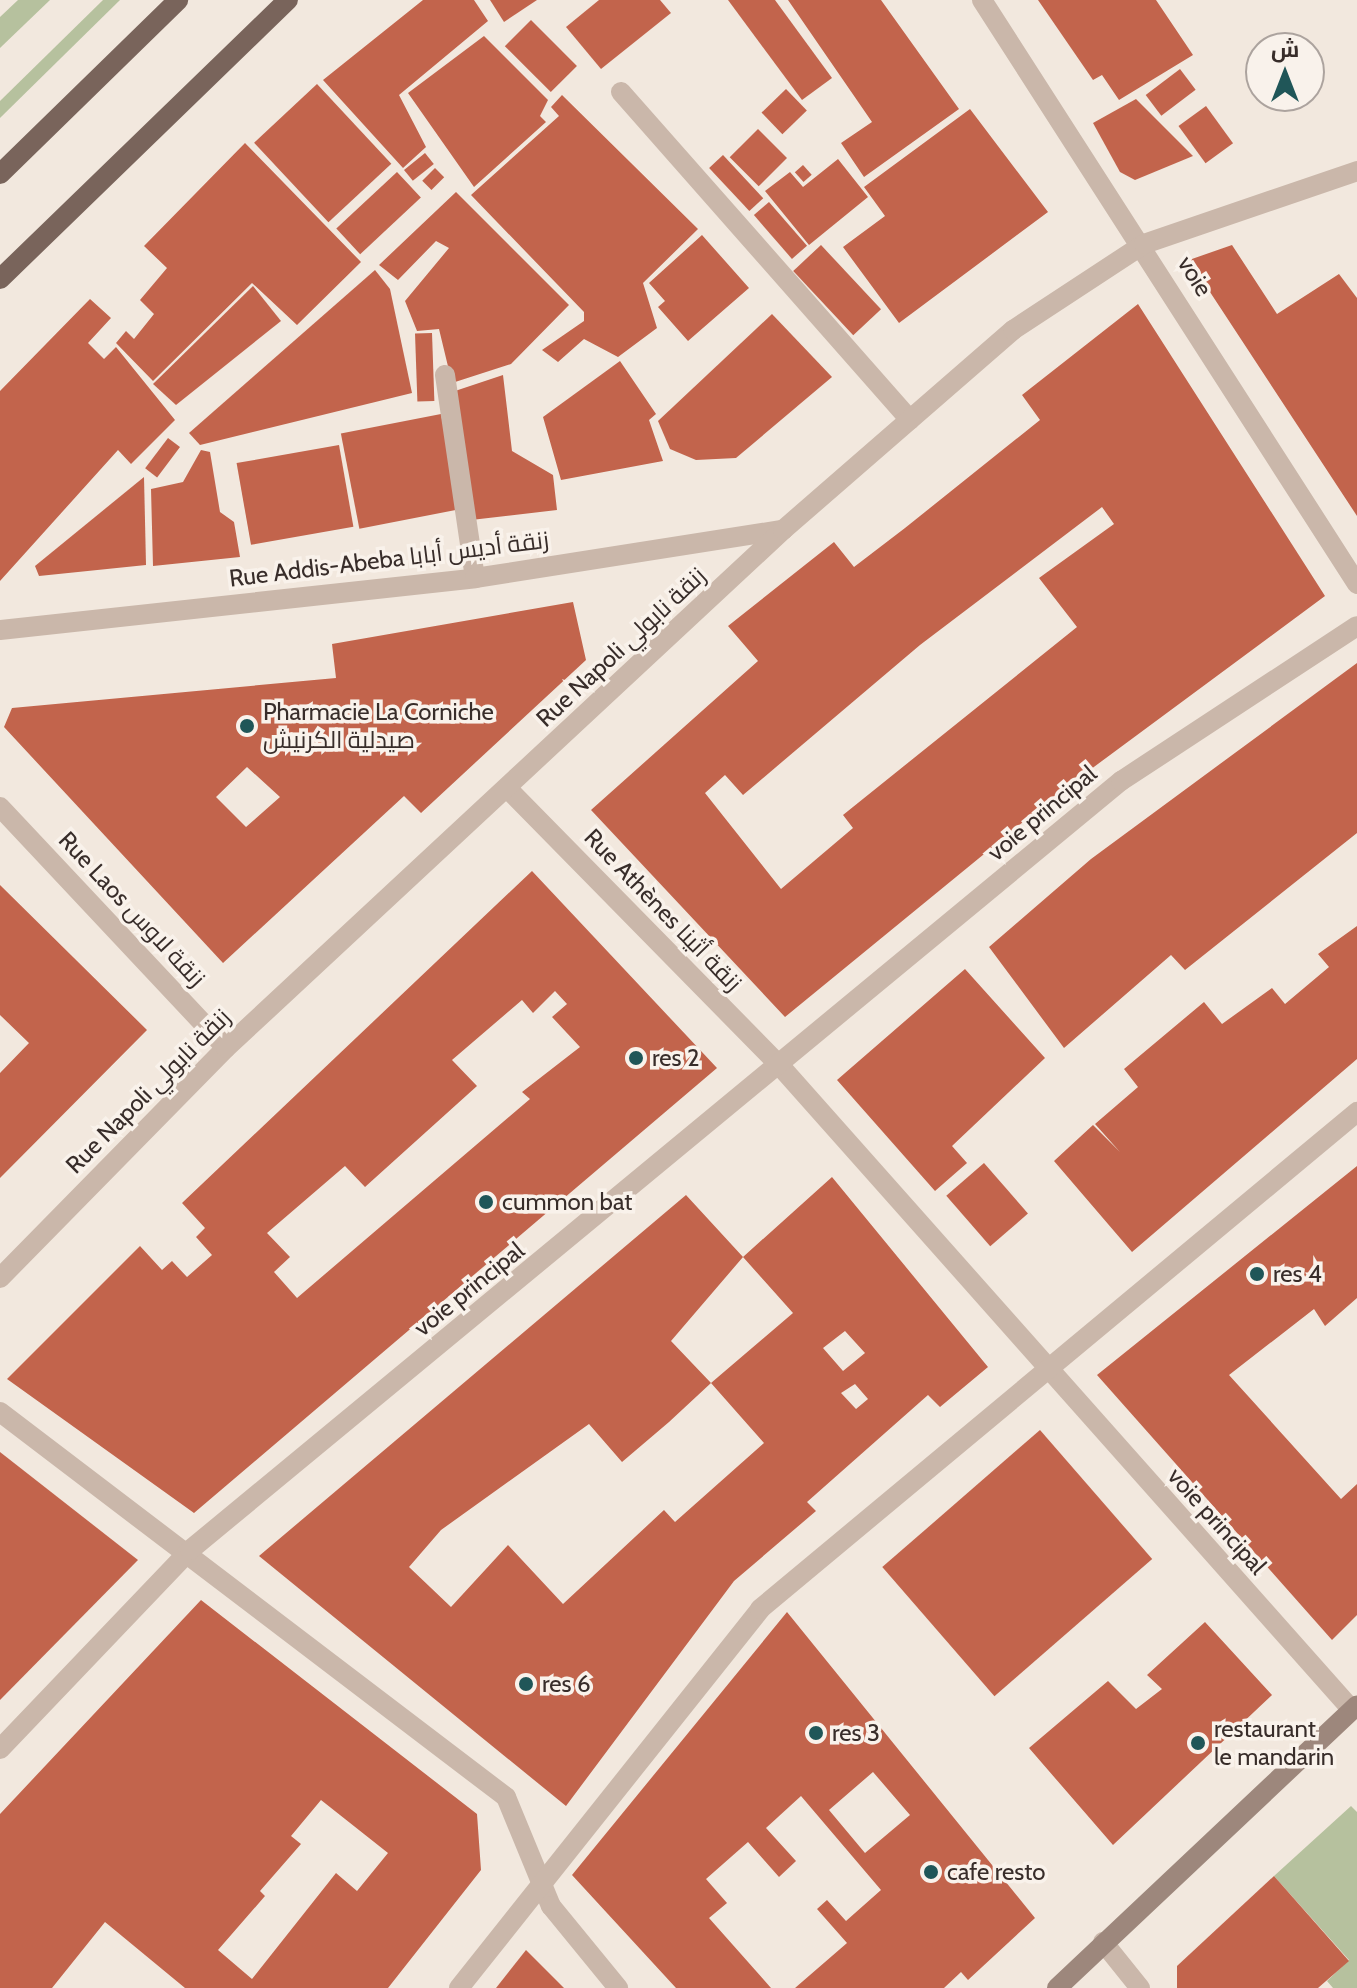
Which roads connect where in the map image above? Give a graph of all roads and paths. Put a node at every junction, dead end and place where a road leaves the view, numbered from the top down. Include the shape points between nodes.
1 (178, 0) edge
2 (288, 0) edge
3 (982, 0) edge
4 (621, 92) dead end
5 (1357, 171) edge
6 (0, 174) edge
7 (1144, 244) junction
8 (0, 279) edge
9 (445, 375) dead end
10 (910, 420) junction
11 (783, 530) junction
12 (475, 578) junction
13 (1357, 584) edge
14 (1357, 626) edge
15 (0, 630) edge
16 (508, 789) junction
17 (0, 807) edge
18 (226, 1048) junction
19 (781, 1067) junction
20 (1357, 1112) edge
21 (0, 1278) edge
22 (1044, 1367) junction
23 (0, 1412) edge
24 (190, 1550) junction
25 (1354, 1708) edge
26 (0, 1749) edge
27 (543, 1884) junction
28 (1103, 1942) junction
29 (459, 1988) edge
30 (618, 1988) edge
31 (1057, 1988) edge
32 (1140, 1988) edge

1 - 6 main road
2 - 8 main road
3 - 7 street, voie
4 - 10 street
5 - 7 street, Rue Napoli زنقة نابولي
7 - 10 street, Rue Napoli زنقة نابولي via 1013,330
7 - 13 street, voie
9 - 12 street
10 - 11 street, Rue Napoli زنقة نابولي
11 - 12 street, Rue Addis-Abeba زنقة أديس أبابا
11 - 16 street, Rue Napoli زنقة نابولي
12 - 15 street, Rue Addis-Abeba زنقة أديس أبابا
14 - 19 street, voie principal via 1121,781
16 - 18 street, Rue Napoli زنقة نابولي
16 - 19 street, Rue Athènes زنقة أثينا
17 - 18 street, Rue Laos زنقة لاوس
18 - 21 street, Rue Napoli زنقة نابولي
19 - 22 street, voie principal
19 - 24 street, voie principal
20 - 22 street
22 - 25 street, voie principal
22 - 27 street via 760,1609
23 - 24 street
24 - 26 street, voie principal
24 - 27 street via 506,1797
25 - 28 street, voie principal
27 - 29 street
27 - 30 street via 569,1936
28 - 31 street, voie principal
28 - 32 street

